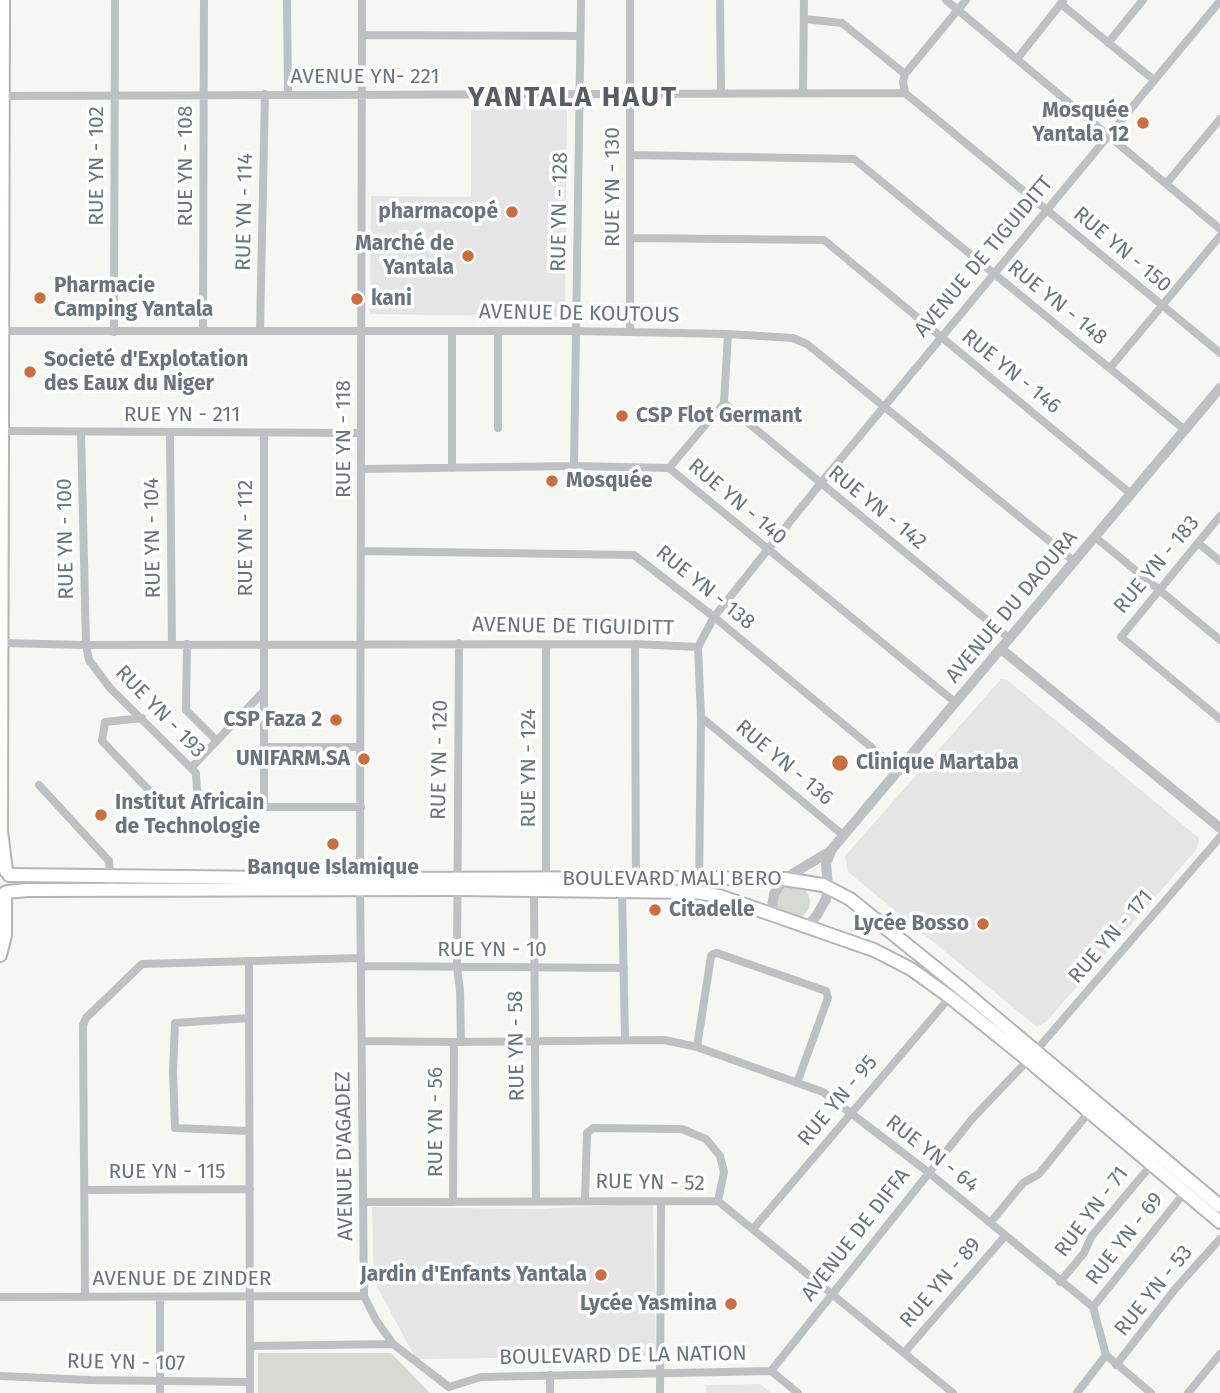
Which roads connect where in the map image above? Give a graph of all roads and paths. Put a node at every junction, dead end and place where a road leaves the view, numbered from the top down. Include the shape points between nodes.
1 (3, 0) edge
2 (115, 0) edge
3 (204, 0) edge
4 (288, 0) edge
5 (362, 0) edge
6 (581, 0) edge
7 (630, 0) edge
8 (720, 0) edge
9 (804, 0) edge
10 (946, 0) edge
11 (965, 0) edge
12 (1143, 0) edge
13 (1220, 1) edge
14 (1062, 2) edge
15 (957, 10) junction
16 (804, 19) junction
17 (362, 35) junction
18 (580, 36) junction
19 (1108, 43) junction
20 (1017, 59) junction
21 (905, 74) junction
22 (1154, 80) junction
23 (579, 93) junction
24 (630, 93) junction
25 (721, 93) junction
26 (803, 93) junction
27 (905, 93) junction
28 (204, 94) junction
29 (265, 94) junction
30 (288, 94) junction
31 (362, 94) junction
32 (115, 95) junction
33 (4, 96) junction
34 (1220, 119) edge
35 (1212, 129) junction
36 (1107, 135) junction
37 (1220, 136) edge
38 (630, 155) junction
39 (1166, 184) junction
40 (1047, 209) junction
41 (1220, 229) edge
42 (2, 230) edge
43 (1220, 236) edge
44 (630, 237) junction
45 (993, 274) junction
46 (1161, 305) junction
47 (260, 330) junction
48 (361, 330) junction
49 (4, 331) junction
50 (204, 331) junction
51 (452, 331) junction
52 (498, 331) junction
53 (576, 331) junction
54 (114, 332) junction
55 (630, 332) junction
56 (728, 334) junction
57 (941, 337) junction
58 (1220, 353) edge
59 (1110, 368) junction
60 (1220, 388) edge
61 (724, 404) junction
62 (883, 406) junction
63 (498, 428) dead end
64 (2, 430) junction
65 (1185, 430) junction
66 (81, 432) junction
67 (170, 432) junction
68 (264, 433) junction
69 (361, 433) junction
70 (1, 451) edge
71 (574, 466) junction
72 (452, 468) junction
73 (669, 468) junction
74 (361, 469) junction
75 (820, 484) junction
76 (1131, 494) junction
77 (1, 514) edge
78 (1220, 516) edge
79 (1095, 537) junction
80 (1198, 543) junction
81 (361, 551) junction
82 (767, 551) junction
83 (1220, 561) edge
84 (1075, 562) junction
85 (1159, 590) junction
86 (1, 608) edge
87 (714, 617) junction
88 (1010, 639) junction
89 (1220, 640) edge
90 (1, 643) edge
91 (361, 643) junction
92 (458, 643) junction
93 (172, 644) junction
94 (187, 644) junction
95 (264, 644) junction
96 (635, 644) junction
97 (86, 645) junction
98 (546, 645) junction
99 (698, 646) junction
100 (1000, 649) junction
101 (264, 692) junction
102 (956, 703) junction
103 (701, 716) junction
104 (142, 718) junction
105 (1220, 719) edge
106 (216, 740) junction
107 (264, 747) junction
108 (360, 747) junction
109 (191, 768) junction
110 (900, 771) junction
111 (39, 785) dead end
112 (198, 807) junction
113 (361, 807) junction
114 (264, 808) junction
115 (1220, 828) edge
116 (0, 832) edge
117 (844, 836) junction
118 (1220, 837) edge
119 (832, 849) junction
120 (5, 872) edge
121 (636, 877) junction
122 (699, 877) junction
123 (785, 879) junction
124 (112, 883) junction
125 (456, 883) junction
126 (360, 884) junction
127 (542, 886) junction
128 (828, 887) junction
129 (622, 891) junction
130 (636, 891) junction
131 (4, 893) edge
132 (699, 893) junction
133 (771, 914) junction
134 (807, 927) junction
135 (0, 955) edge
136 (248, 961) junction
137 (361, 962) junction
138 (534, 967) junction
139 (457, 968) junction
140 (624, 968) junction
141 (950, 997) junction
142 (249, 1018) junction
143 (625, 1040) junction
144 (362, 1041) junction
145 (535, 1041) junction
146 (457, 1042) junction
147 (696, 1047) junction
148 (1031, 1056) junction
149 (797, 1083) junction
150 (1089, 1112) junction
151 (851, 1113) junction
152 (249, 1131) junction
153 (1152, 1164) junction
154 (928, 1172) junction
155 (250, 1189) junction
156 (85, 1190) junction
157 (1185, 1192) junction
158 (536, 1200) junction
159 (585, 1200) junction
160 (718, 1201) junction
161 (363, 1202) junction
162 (453, 1202) junction
163 (661, 1202) junction
164 (1220, 1206) edge
165 (1220, 1222) edge
166 (990, 1223) junction
167 (753, 1229) junction
168 (1005, 1236) junction
169 (1220, 1239) edge
170 (1060, 1282) junction
171 (832, 1295) junction
172 (364, 1296) junction
173 (0, 1297) edge
174 (85, 1297) junction
175 (160, 1297) junction
176 (250, 1297) junction
177 (1093, 1307) junction
178 (393, 1344) junction
179 (250, 1346) junction
180 (904, 1353) junction
181 (1220, 1354) edge
182 (1106, 1355) junction
183 (1116, 1366) junction
184 (771, 1371) junction
185 (660, 1373) junction
186 (0, 1376) edge
187 (550, 1376) junction
188 (160, 1382) junction
189 (250, 1382) junction
190 (449, 1390) edge
191 (160, 1393) edge
192 (250, 1393) edge
193 (550, 1393) edge
194 (660, 1393) edge
195 (798, 1393) edge
196 (953, 1393) edge
197 (1077, 1393) edge
198 (1151, 1393) edge
199 (1188, 1393) edge

1 - 33 main road
2 - 32 street, RUE YN - 102
3 - 28 street, RUE YN - 108
4 - 30 street
5 - 17 street, RUE YN - 118
6 - 18 street, RUE YN - 128
7 - 24 street, RUE YN - 130
8 - 25 street
9 - 16 street
10 - 15 street
11 - 15 street
12 - 19 street
13 - 22 street, AVENUE DE TIGUIDITT
14 - 19 street
14 - 20 street
15 - 20 street
15 - 21 street
16 - 21 street via 842,23
16 - 26 street
17 - 18 street
17 - 31 street, RUE YN - 118
18 - 23 street, RUE YN - 128
19 - 22 street
20 - 36 street
21 - 27 street
22 - 36 street, AVENUE DE TIGUIDITT
23 - 24 street, AVENUE YN- 221
23 - 31 street, AVENUE YN- 221
23 - 53 street, RUE YN - 128
24 - 25 street, AVENUE YN- 221
24 - 38 street, RUE YN - 130
25 - 26 street, AVENUE YN- 221
26 - 27 street, AVENUE YN- 221
27 - 40 street, RUE YN - 150
28 - 29 street, AVENUE YN- 221
28 - 32 street, AVENUE YN- 221
28 - 50 street, RUE YN - 108
29 - 30 street, AVENUE YN- 221
29 - 47 street, RUE YN - 114
30 - 31 street, AVENUE YN- 221
31 - 48 street, RUE YN - 118
32 - 33 street, AVENUE YN- 221
32 - 54 street, RUE YN - 102
33 - 42 main road
34 - 35 street
35 - 37 street
35 - 39 street
36 - 39 street
36 - 40 street, AVENUE DE TIGUIDITT
38 - 44 street, RUE YN - 130
38 - 45 street, RUE YN - 148 via 854,159
39 - 41 street
40 - 45 street, AVENUE DE TIGUIDITT
40 - 46 street, RUE YN - 150
42 - 49 main road
43 - 46 street
44 - 55 street, RUE YN - 130
44 - 57 street, RUE YN - 146 via 824,240
45 - 57 street, AVENUE DE TIGUIDITT
45 - 59 street, RUE YN - 148
46 - 58 street, RUE YN - 150
46 - 59 street
47 - 48 street, AVENUE DE KOUTOUS
47 - 50 street, AVENUE DE KOUTOUS
48 - 51 street, AVENUE DE KOUTOUS
48 - 69 street, RUE YN - 118
49 - 54 street, AVENUE DE KOUTOUS
49 - 64 main road
50 - 54 street, AVENUE DE KOUTOUS
51 - 52 street, AVENUE DE KOUTOUS
51 - 72 street
52 - 53 street, AVENUE DE KOUTOUS
52 - 63 street
53 - 55 street, AVENUE DE KOUTOUS
53 - 71 street, RUE YN - 128
55 - 56 street, AVENUE DE KOUTOUS
56 - 61 street
56 - 62 street, AVENUE DE KOUTOUS via 800,340
57 - 62 street, AVENUE DE TIGUIDITT
57 - 76 street, RUE YN - 146
59 - 65 street, RUE YN - 148
60 - 65 street, AVENUE DU DAOURA
61 - 73 street
61 - 75 street, RUE YN - 142
62 - 75 street, AVENUE DE TIGUIDITT
62 - 84 street, AVENUE DE KOUTOUS
64 - 66 street, RUE YN - 211
64 - 70 main road
65 - 76 street, AVENUE DU DAOURA
66 - 67 street, RUE YN - 211
66 - 97 street, RUE YN - 100
67 - 68 street, RUE YN - 211
67 - 93 street, RUE YN - 104
68 - 69 street, RUE YN - 211
68 - 95 street, RUE YN - 112
69 - 74 street, RUE YN - 118
70 - 77 main road
71 - 72 street, RUE YN - 140
71 - 73 street, RUE YN - 140
72 - 74 street, RUE YN - 140
73 - 82 street, RUE YN - 140
74 - 81 street, RUE YN - 118
75 - 82 street, AVENUE DE TIGUIDITT
75 - 88 street, RUE YN - 142
76 - 79 street, AVENUE DU DAOURA
77 - 86 main road
78 - 80 street, RUE YN - 183
79 - 84 street, AVENUE DU DAOURA
79 - 85 street
80 - 83 street
80 - 85 street, RUE YN - 183
81 - 87 street, RUE YN - 138 via 628,554 640,558
81 - 91 street, RUE YN - 118
82 - 87 street, AVENUE DE TIGUIDITT
82 - 102 street, RUE YN - 140
84 - 88 street, AVENUE DU DAOURA
85 - 89 street
85 - 105 street, RUE YN - 183 via 1121,636
86 - 90 main road
87 - 99 street, AVENUE DE TIGUIDITT
87 - 110 street, RUE YN - 138
88 - 100 street, AVENUE DU DAOURA
90 - 97 street, AVENUE DE TIGUIDITT
90 - 116 main road
91 - 92 street, AVENUE DE TIGUIDITT
91 - 95 street, AVENUE DE TIGUIDITT
91 - 108 street, RUE YN - 118
92 - 98 street, AVENUE DE TIGUIDITT
92 - 125 street, RUE YN - 120
93 - 94 street, AVENUE DE TIGUIDITT
93 - 97 street, AVENUE DE TIGUIDITT
94 - 95 street, AVENUE DE TIGUIDITT
94 - 106 street via 186,710
95 - 101 street, RUE YN - 112
96 - 98 street, AVENUE DE TIGUIDITT
96 - 99 street, AVENUE DE TIGUIDITT
96 - 121 street
97 - 104 street, RUE YN - 193 via 89,660 103,680
98 - 127 street, RUE YN - 124
99 - 103 street
100 - 102 street, AVENUE DU DAOURA
100 - 115 street
101 - 106 street
101 - 107 street, RUE YN - 112
102 - 110 street, AVENUE DU DAOURA
103 - 117 street, RUE YN - 136
103 - 122 street
104 - 109 street, RUE YN - 193
104 - 112 street via 105,722 102,741 164,806
106 - 109 street
107 - 108 street
107 - 114 street, RUE YN - 112
108 - 113 street, RUE YN - 118
109 - 112 street, RUE YN - 193 via 196,775
110 - 117 street, AVENUE DU DAOURA
111 - 124 street via 109,861
112 - 114 street
113 - 114 street
113 - 126 street, RUE YN - 118
116 - 120 main road
117 - 119 street, AVENUE DU DAOURA
118 - 148 street, RUE YN - 171
119 - 123 street, AVENUE DU DAOURA
119 - 128 street via 826,870
120 - 124 main road, BOULEVARD MALI BERO
120 - 131 main road via 10,885
121 - 122 main road, BOULEVARD MALI BERO
121 - 127 main road, BOULEVARD MALI BERO
121 - 130 street
122 - 123 main road, BOULEVARD MALI BERO
122 - 132 street
123 - 128 main road, BOULEVARD MALI BERO
123 - 133 street via 774,894
124 - 126 main road, BOULEVARD MALI BERO
124 - 131 main road, BOULEVARD MALI BERO
125 - 126 main road, BOULEVARD MALI BERO
125 - 127 main road, BOULEVARD MALI BERO
125 - 139 street, RUE YN - 56
126 - 137 street, AVENUE D'AGADEZ
127 - 129 main road, BOULEVARD MALI BERO
127 - 138 street, RUE YN - 58
128 - 134 street via 822,907
128 - 148 main road, BOULEVARD MALI BERO via 850,899 960,987
129 - 130 main road, BOULEVARD MALI BERO
129 - 140 street
130 - 132 main road, BOULEVARD MALI BERO
131 - 135 main road via 5,935
132 - 133 main road, BOULEVARD MALI BERO
133 - 134 main road, BOULEVARD MALI BERO
134 - 141 main road, BOULEVARD MALI BERO via 902,963
136 - 137 street, RUE YN - 10
136 - 142 street
136 - 156 street, RUE YN - 10 via 142,964 86,1018
137 - 139 street, RUE YN - 10
137 - 144 street, AVENUE D'AGADEZ
138 - 139 street, RUE YN - 10
138 - 140 street, RUE YN - 10
138 - 145 street, RUE YN - 58
139 - 146 street, RUE YN - 56
140 - 143 street
141 - 148 main road, BOULEVARD MALI BERO
141 - 151 street, RUE YN - 95
142 - 152 street
142 - 152 street via 175,1023 173,1072 175,1128
143 - 145 street, RUE YN - 64
143 - 147 street, RUE YN - 64 via 664,1040
144 - 146 street, RUE YN - 64
144 - 161 street, AVENUE D'AGADEZ
145 - 146 street, RUE YN - 64
145 - 158 street, RUE YN - 58
146 - 162 street, RUE YN - 56
147 - 149 street, RUE YN - 64
147 - 149 street via 713,954 826,991 828,998
148 - 150 main road, BOULEVARD MALI BERO
148 - 154 street, AVENUE DE DIFFA
148 - 164 main road, BOULEVARD MALI BERO
149 - 151 street, RUE YN - 64 via 823,1092
150 - 153 main road, BOULEVARD MALI BERO
150 - 166 street via 1040,1174 1023,1183
151 - 154 street, RUE YN - 64
151 - 167 street, RUE YN - 95
152 - 155 street
153 - 157 main road, BOULEVARD MALI BERO
153 - 170 street, RUE YN - 71
154 - 166 street, RUE YN - 64
154 - 171 street, AVENUE DE DIFFA
155 - 156 street, RUE YN - 115
155 - 176 street
156 - 174 street, RUE YN - 10
157 - 165 main road, BOULEVARD MALI BERO
157 - 177 street, RUE YN - 69
158 - 159 street, RUE YN - 52
158 - 162 street, RUE YN - 52
159 - 160 street via 587,1133 593,1128 682,1129 706,1139 720,1156 724,1172
159 - 163 street, RUE YN - 52
160 - 163 street, RUE YN - 52
160 - 167 street, RUE YN - 52
161 - 162 street, RUE YN - 52
161 - 172 street, AVENUE D'AGADEZ
163 - 185 street
166 - 168 street, RUE YN - 64
167 - 171 street, RUE YN - 52
168 - 170 street, RUE YN - 64
168 - 180 street, RUE YN - 89
169 - 183 street, RUE YN - 53
170 - 177 street, RUE YN - 64
171 - 180 street, RUE YN - 52
171 - 184 street, AVENUE DE DIFFA
172 - 176 street, AVENUE DE ZINDER
172 - 178 street, AVENUE D'AGADEZ
173 - 174 street, AVENUE DE ZINDER
174 - 175 street, AVENUE DE ZINDER
175 - 176 street, AVENUE DE ZINDER
175 - 188 street
176 - 179 street
177 - 182 street
178 - 179 street
178 - 190 street, AVENUE D'AGADEZ
179 - 189 street
180 - 196 street, RUE YN - 52
181 - 199 street
182 - 183 street
182 - 197 street
183 - 198 street
184 - 185 street, BOULEVARD DE LA NATION
184 - 195 street, BOULEVARD DE LA NATION
185 - 187 street, BOULEVARD DE LA NATION
185 - 194 street
186 - 188 street, RUE YN - 107
187 - 190 street, BOULEVARD DE LA NATION via 481,1377
187 - 193 street
188 - 189 street, RUE YN - 107
188 - 191 street
189 - 192 street

